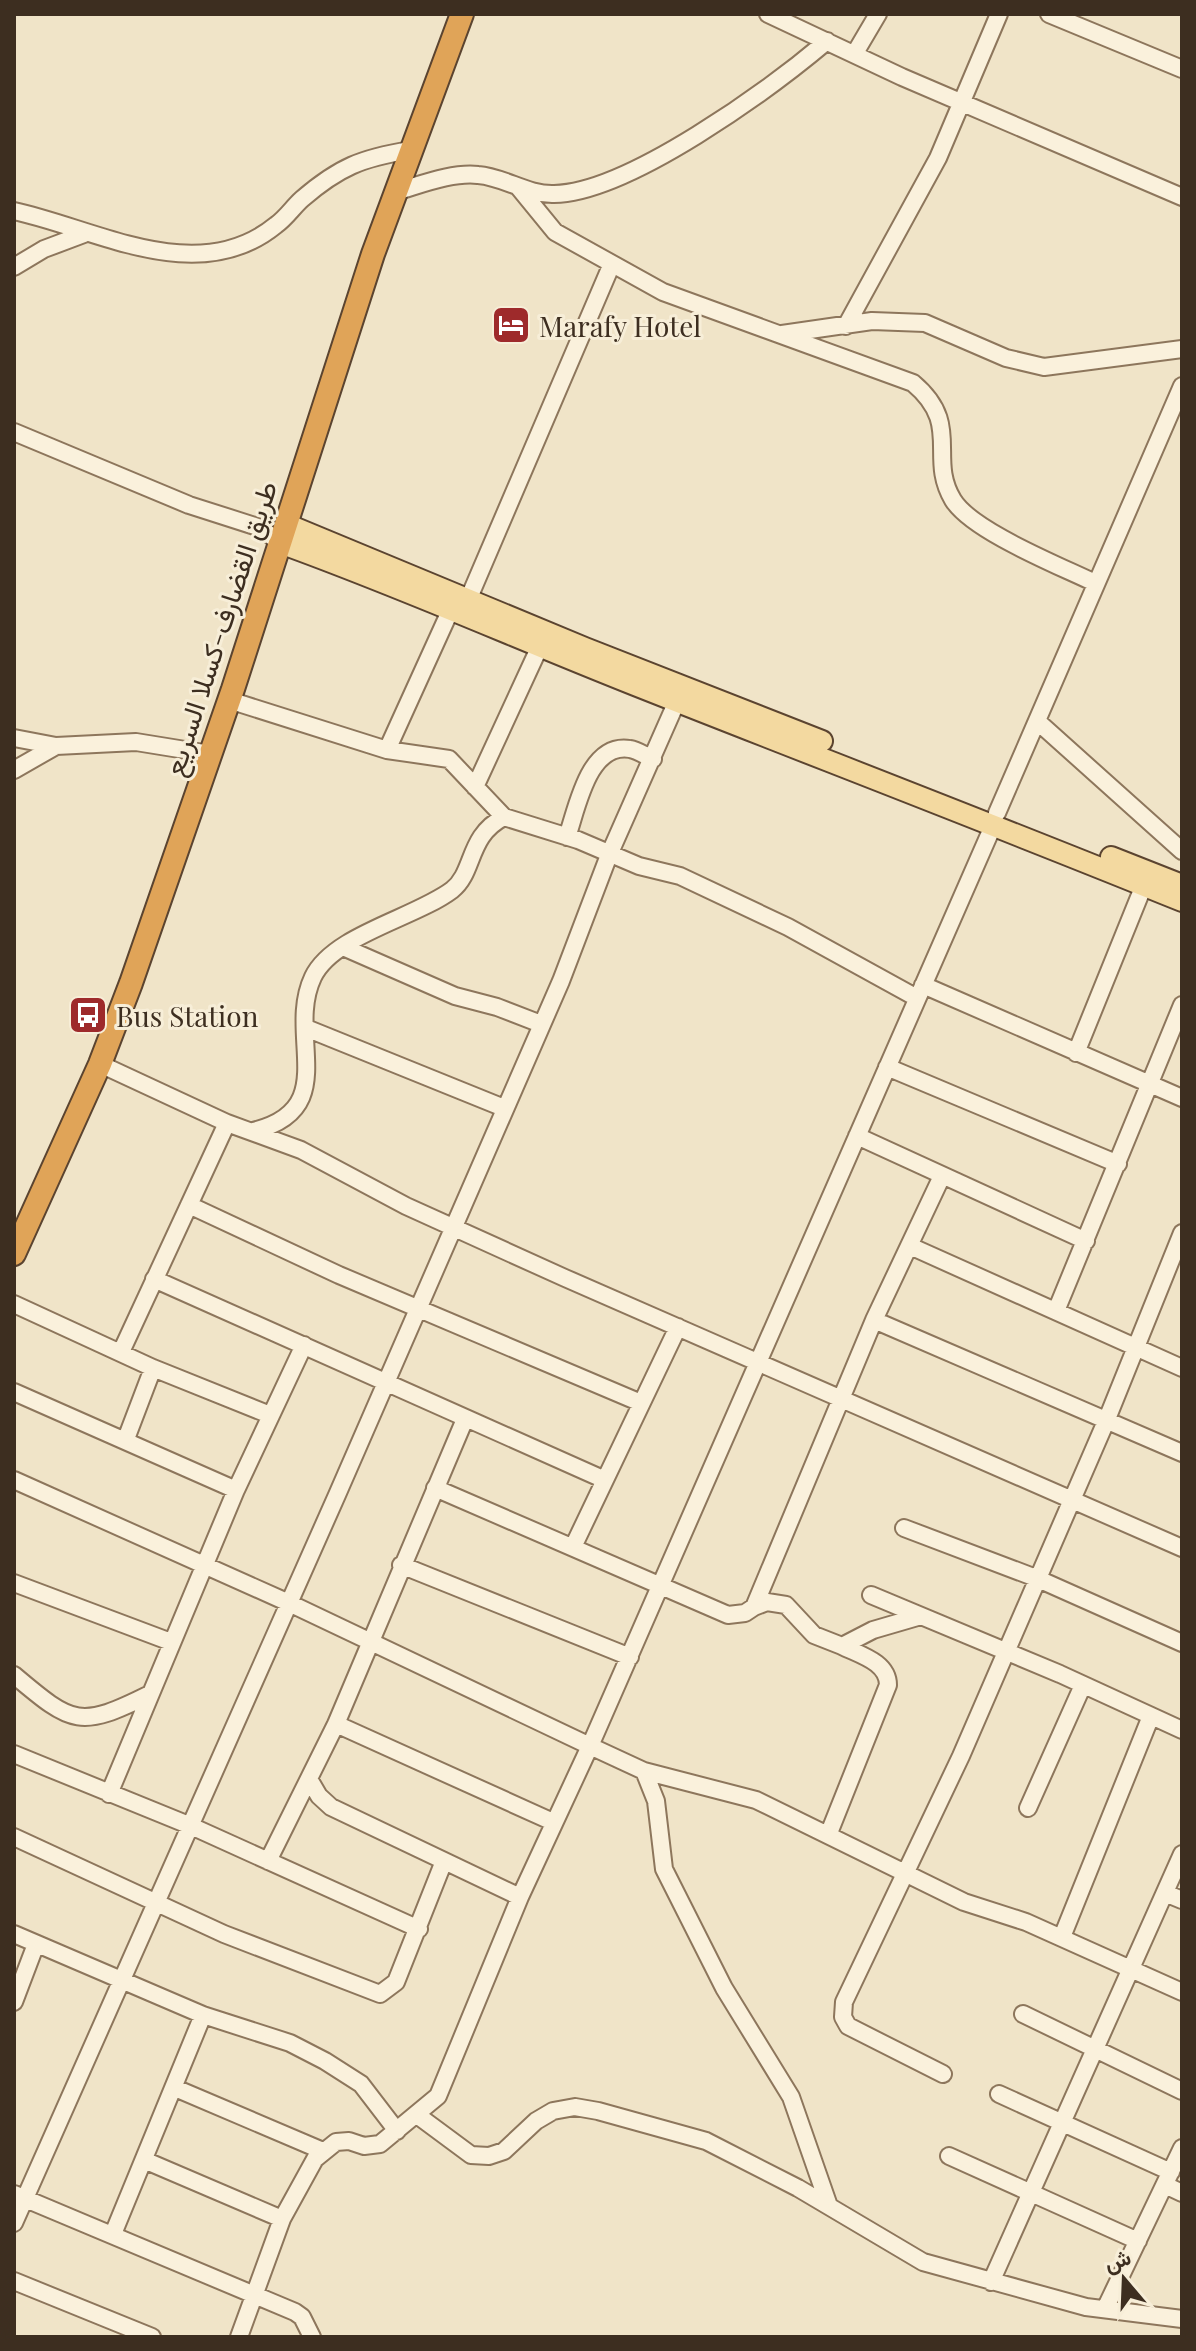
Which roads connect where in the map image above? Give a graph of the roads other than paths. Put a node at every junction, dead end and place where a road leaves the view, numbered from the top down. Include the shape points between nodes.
1 (462, 14) edge
2 (768, 14) edge
3 (878, 14) edge
4 (999, 14) edge
5 (1049, 14) edge
6 (827, 41) junction
7 (855, 53) junction
8 (1182, 69) edge
9 (961, 101) junction
10 (410, 150) junction
11 (519, 188) junction
12 (395, 192) junction
13 (1182, 197) edge
14 (14, 211) edge
15 (87, 233) junction
16 (611, 266) junction
17 (14, 267) edge
18 (846, 326) junction
19 (777, 335) junction
20 (1182, 349) edge
21 (1182, 386) edge
22 (14, 432) edge
23 (283, 534) junction
24 (1095, 583) junction
25 (460, 604) junction
26 (540, 646) junction
27 (680, 694) junction
28 (229, 700) junction
29 (1037, 721) junction
30 (14, 738) edge
31 (56, 746) junction
32 (387, 750) junction
33 (210, 754) junction
34 (653, 759) junction
35 (14, 770) edge
36 (475, 787) junction
37 (504, 817) junction
38 (995, 819) junction
39 (567, 837) junction
40 (1182, 851) edge
41 (609, 855) junction
42 (1144, 885) junction
43 (1182, 885) edge
44 (1182, 901) edge
45 (343, 947) junction
46 (920, 991) junction
47 (1182, 1005) edge
48 (541, 1024) junction
49 (306, 1028) junction
50 (1076, 1053) junction
51 (100, 1064) junction
52 (887, 1067) junction
53 (1151, 1084) junction
54 (1182, 1098) edge
55 (504, 1108) junction
56 (227, 1123) junction
57 (252, 1132) junction
58 (857, 1136) junction
59 (1118, 1164) junction
60 (942, 1176) junction
61 (189, 1205) junction
62 (453, 1227) junction
63 (1182, 1233) edge
64 (1086, 1241) junction
65 (910, 1246) junction
66 (14, 1254) edge
67 (154, 1279) junction
68 (14, 1304) edge
69 (417, 1308) junction
70 (1056, 1311) junction
71 (874, 1320) junction
72 (678, 1327) junction
73 (304, 1345) junction
74 (1137, 1348) junction
75 (121, 1352) junction
76 (758, 1363) junction
77 (153, 1368) junction
78 (1182, 1368) edge
79 (385, 1381) junction
80 (14, 1392) edge
81 (840, 1401) junction
82 (641, 1403) junction
83 (270, 1415) junction
84 (465, 1419) junction
85 (1107, 1419) junction
86 (126, 1439) junction
87 (1182, 1453) edge
88 (14, 1480) edge
89 (605, 1480) junction
90 (435, 1488) junction
91 (236, 1490) junction
92 (1071, 1498) junction
93 (904, 1528) dead end
94 (573, 1547) junction
95 (1182, 1548) edge
96 (204, 1565) junction
97 (401, 1565) junction
98 (1036, 1578) junction
99 (14, 1583) edge
100 (661, 1588) junction
101 (871, 1595) dead end
102 (289, 1603) junction
103 (754, 1607) junction
104 (921, 1616) junction
105 (171, 1642) junction
106 (369, 1642) junction
107 (1182, 1643) edge
108 (842, 1646) junction
109 (1005, 1651) junction
110 (630, 1657) junction
111 (14, 1675) edge
112 (1083, 1685) junction
113 (150, 1694) junction
114 (1151, 1716) junction
115 (336, 1724) junction
116 (1182, 1730) edge
117 (590, 1746) junction
118 (14, 1754) edge
119 (644, 1771) junction
120 (309, 1779) junction
121 (109, 1794) junction
122 (1028, 1808) dead end
123 (553, 1822) junction
124 (191, 1826) junction
125 (829, 1833) junction
126 (14, 1837) edge
127 (1182, 1854) edge
128 (268, 1861) junction
129 (444, 1861) junction
130 (905, 1874) junction
131 (1165, 1893) junction
132 (520, 1897) junction
133 (1182, 1900) edge
134 (159, 1902) junction
135 (419, 1929) junction
136 (14, 1934) edge
137 (1062, 1937) junction
138 (36, 1944) junction
139 (1131, 1970) junction
140 (122, 1978) junction
141 (1182, 1992) edge
142 (14, 2002) edge
143 (1023, 2014) dead end
144 (203, 2015) junction
145 (1096, 2049) junction
146 (943, 2074) dead end
147 (175, 2088) junction
148 (1182, 2091) edge
149 (999, 2094) dead end
150 (417, 2115) junction
151 (1063, 2123) junction
152 (397, 2131) junction
153 (1182, 2148) edge
154 (323, 2151) junction
155 (949, 2156) dead end
156 (144, 2160) junction
157 (1168, 2179) junction
158 (1030, 2193) junction
159 (1182, 2193) edge
160 (19, 2196) edge
161 (829, 2207) junction
162 (282, 2219) junction
163 (14, 2223) edge
164 (113, 2234) junction
165 (1138, 2241) junction
166 (14, 2281) edge
167 (991, 2282) junction
168 (254, 2293) junction
169 (1105, 2309) junction
170 (1182, 2319) edge
171 (152, 2337) edge
172 (239, 2337) edge
173 (312, 2337) edge

1 - 10 highway, طريق القضارف-كسلا السريع
2 - 6 street
3 - 7 street
4 - 9 street
5 - 8 street
6 - 7 street
6 - 11 street via 744,106 654,159 579,190 555,194
7 - 9 street
9 - 13 street
9 - 18 street via 938,158
10 - 12 highway, طريق القضارف-كسلا السريع
10 - 15 street via 364,158 342,168 276,225 221,251 170,253
11 - 12 street via 477,174
11 - 16 street via 555,232
12 - 23 highway, طريق القضارف-كسلا السريع
14 - 15 street
15 - 17 street
16 - 19 street via 663,292
16 - 25 street
18 - 19 street
18 - 20 street via 872,321 925,323 1006,358 1044,367
19 - 24 street via 913,383 935,405 943,433 945,480 958,509 977,524
21 - 24 street
22 - 23 street via 189,505
23 - 25 main road
23 - 28 highway, طريق القضارف-كسلا السريع
24 - 29 street
25 - 26 main road
25 - 27 main road
25 - 32 street
26 - 27 main road
26 - 36 street
27 - 34 street
27 - 38 main road
28 - 32 street
28 - 33 highway, طريق القضارف-كسلا السريع
29 - 38 street
29 - 40 street
30 - 31 street
31 - 33 street via 136,742
31 - 35 street
32 - 36 street via 449,759
33 - 51 highway, طريق القضارف-كسلا السريع
34 - 39 street via 629,748 598,761
34 - 41 street
36 - 37 street
37 - 39 street
37 - 45 street via 483,833 451,890
38 - 42 main road
38 - 43 main road
38 - 46 street
39 - 41 street
41 - 46 street via 680,876
41 - 48 street
42 - 44 main road
42 - 50 street
45 - 48 street via 455,996
45 - 49 street via 314,975
46 - 50 street
46 - 52 street
47 - 53 street
48 - 55 street
49 - 55 street
49 - 57 street via 303,1098 284,1119
50 - 53 street
51 - 56 street
51 - 66 highway, طريق القضارف-كسلا السريع
52 - 58 street
52 - 59 street
53 - 54 street
53 - 59 street
55 - 62 street
56 - 57 street
56 - 61 street
57 - 62 street via 330,1163
58 - 60 street
58 - 76 street
59 - 64 street
60 - 64 street
60 - 65 street
61 - 67 street
61 - 69 street
62 - 69 street
62 - 72 street
63 - 74 street
64 - 70 street
65 - 70 street
65 - 71 street
67 - 73 street
67 - 75 street
68 - 75 street
69 - 79 street
69 - 82 street
70 - 74 street
71 - 81 street
71 - 85 street
72 - 76 street
72 - 82 street
73 - 79 street
73 - 83 street
74 - 78 street
74 - 85 street
75 - 77 street
76 - 81 street
76 - 100 street
77 - 83 street
77 - 86 street
79 - 84 street
79 - 102 street
80 - 86 street
81 - 92 street
81 - 103 street
82 - 89 street
83 - 91 street
84 - 89 street
84 - 90 street
85 - 87 street
85 - 92 street
86 - 91 street
88 - 96 street
89 - 94 street
90 - 94 street
90 - 97 street
91 - 96 street
92 - 95 street
92 - 98 street
93 - 98 street
94 - 100 street
96 - 102 street
96 - 105 street
97 - 106 street
97 - 110 street
98 - 107 street
98 - 109 street
99 - 105 street
100 - 103 street via 728,1615
100 - 110 street
101 - 104 street
102 - 106 street
102 - 124 street
103 - 108 street via 767,1602 786,1605 814,1635
104 - 108 street
104 - 109 street
105 - 113 street
106 - 115 street
106 - 117 street
108 - 125 street via 882,1666 888,1685
109 - 112 street
109 - 130 street
110 - 117 street
111 - 113 street via 75,1718 111,1713
112 - 114 street
112 - 122 street
113 - 121 street
114 - 116 street
114 - 137 street
115 - 120 street
115 - 123 street
117 - 119 street
117 - 123 street
118 - 121 street
119 - 125 street via 738,1793
119 - 161 street via 656,1801 664,1869 724,1988 794,2104
120 - 128 street
120 - 129 street via 331,1807
121 - 124 street
123 - 132 street
124 - 128 street
124 - 134 street
125 - 130 street
126 - 134 street
127 - 131 street
128 - 135 street
129 - 132 street
129 - 135 street
130 - 137 street via 964,1902
130 - 146 street via 844,2002 843,2017 853,2029
131 - 133 street
131 - 139 street
132 - 150 street via 438,2096
134 - 135 street via 224,1934 380,1994 396,1982
134 - 140 street
136 - 138 street
137 - 139 street
138 - 140 street
138 - 142 street
139 - 141 street
139 - 145 street
140 - 144 street
140 - 160 street
143 - 145 street
144 - 147 street
144 - 152 street via 290,2043 350,2074
145 - 148 street
145 - 151 street
147 - 154 street
147 - 156 street
149 - 151 street
150 - 152 street
150 - 161 street via 471,2155 489,2156 504,2151 553,2111 598,2111 706,2141
151 - 157 street
151 - 158 street
152 - 154 street via 372,2146 342,2141
153 - 157 street
154 - 162 street via 305,2173
155 - 158 street
156 - 162 street
156 - 164 street
157 - 159 street
157 - 165 street
158 - 165 street
158 - 167 street
160 - 163 street
160 - 164 street
161 - 167 street via 923,2262
162 - 168 street
164 - 168 street
165 - 169 street
166 - 171 street
167 - 169 street
168 - 172 street
168 - 173 street via 302,2317
169 - 170 street

